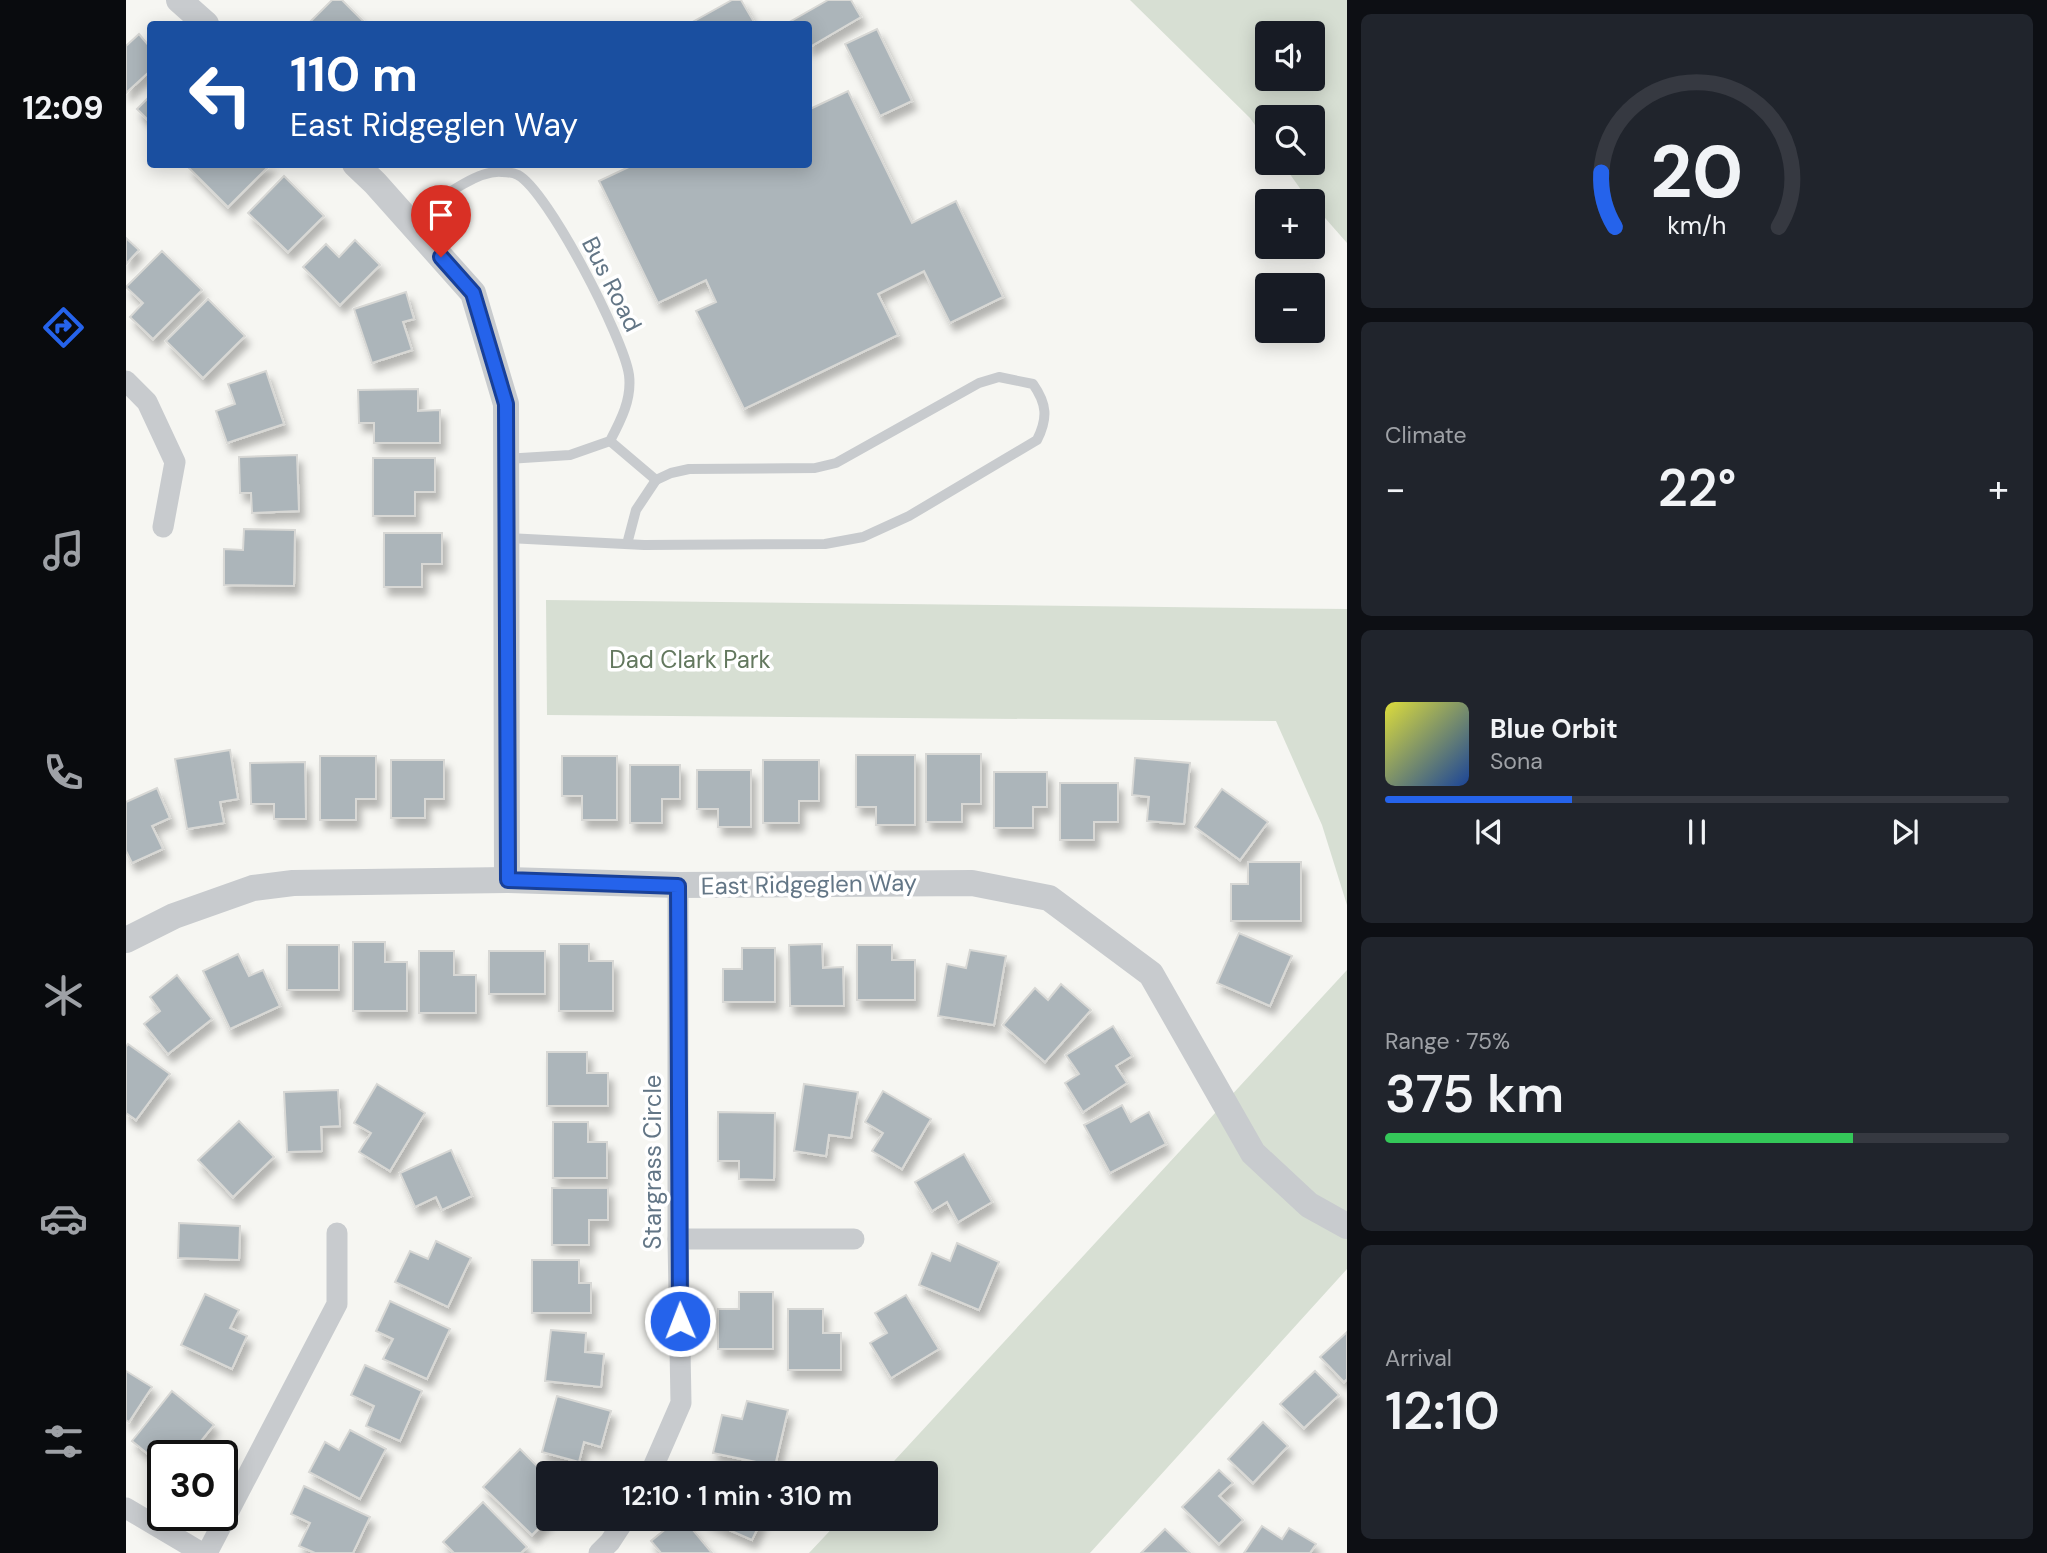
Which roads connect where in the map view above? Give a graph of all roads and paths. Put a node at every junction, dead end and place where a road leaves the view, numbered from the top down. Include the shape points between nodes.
1 (179, 0) edge
2 (203, 21) edge
3 (359, 168) edge
4 (408, 221) junction
5 (126, 382) edge
6 (610, 441) junction
7 (506, 459) junction
8 (656, 480) junction
9 (163, 527) dead end
10 (506, 538) junction
11 (627, 544) junction
12 (508, 880) junction
13 (678, 886) junction
14 (126, 940) edge
15 (1347, 1226) edge
16 (337, 1233) dead end
17 (678, 1239) junction
18 (854, 1239) dead end
19 (656, 1461) edge
20 (126, 1508) edge
21 (617, 1531) edge
22 (204, 1553) edge
23 (599, 1553) edge

1 - 2 street
3 - 4 street
4 - 6 lane, Bus Road via 480,175 499,171 518,175 543,200 618,337 629,376 626,411
4 - 7 street via 473,293 506,404
5 - 9 street via 147,402 175,462
6 - 7 lane via 569,455
6 - 8 lane
7 - 10 street
8 - 11 lane via 636,510
8 - 11 lane via 689,469 815,468 836,463 979,383 999,377 1033,384 1045,406 1037,440 909,516 863,537 825,544
10 - 11 lane
10 - 12 street
12 - 13 street, East Ridgeglen Way
12 - 14 street, East Ridgeglen Way via 293,883 253,888 174,916
13 - 15 street, East Ridgeglen Way via 972,883 1049,898 1151,974 1253,1153 1309,1205
13 - 17 street, Stargrass Circle
16 - 22 street via 337,1304
17 - 18 street
17 - 19 street, Stargrass Circle via 681,1404
20 - 22 street
21 - 23 street

